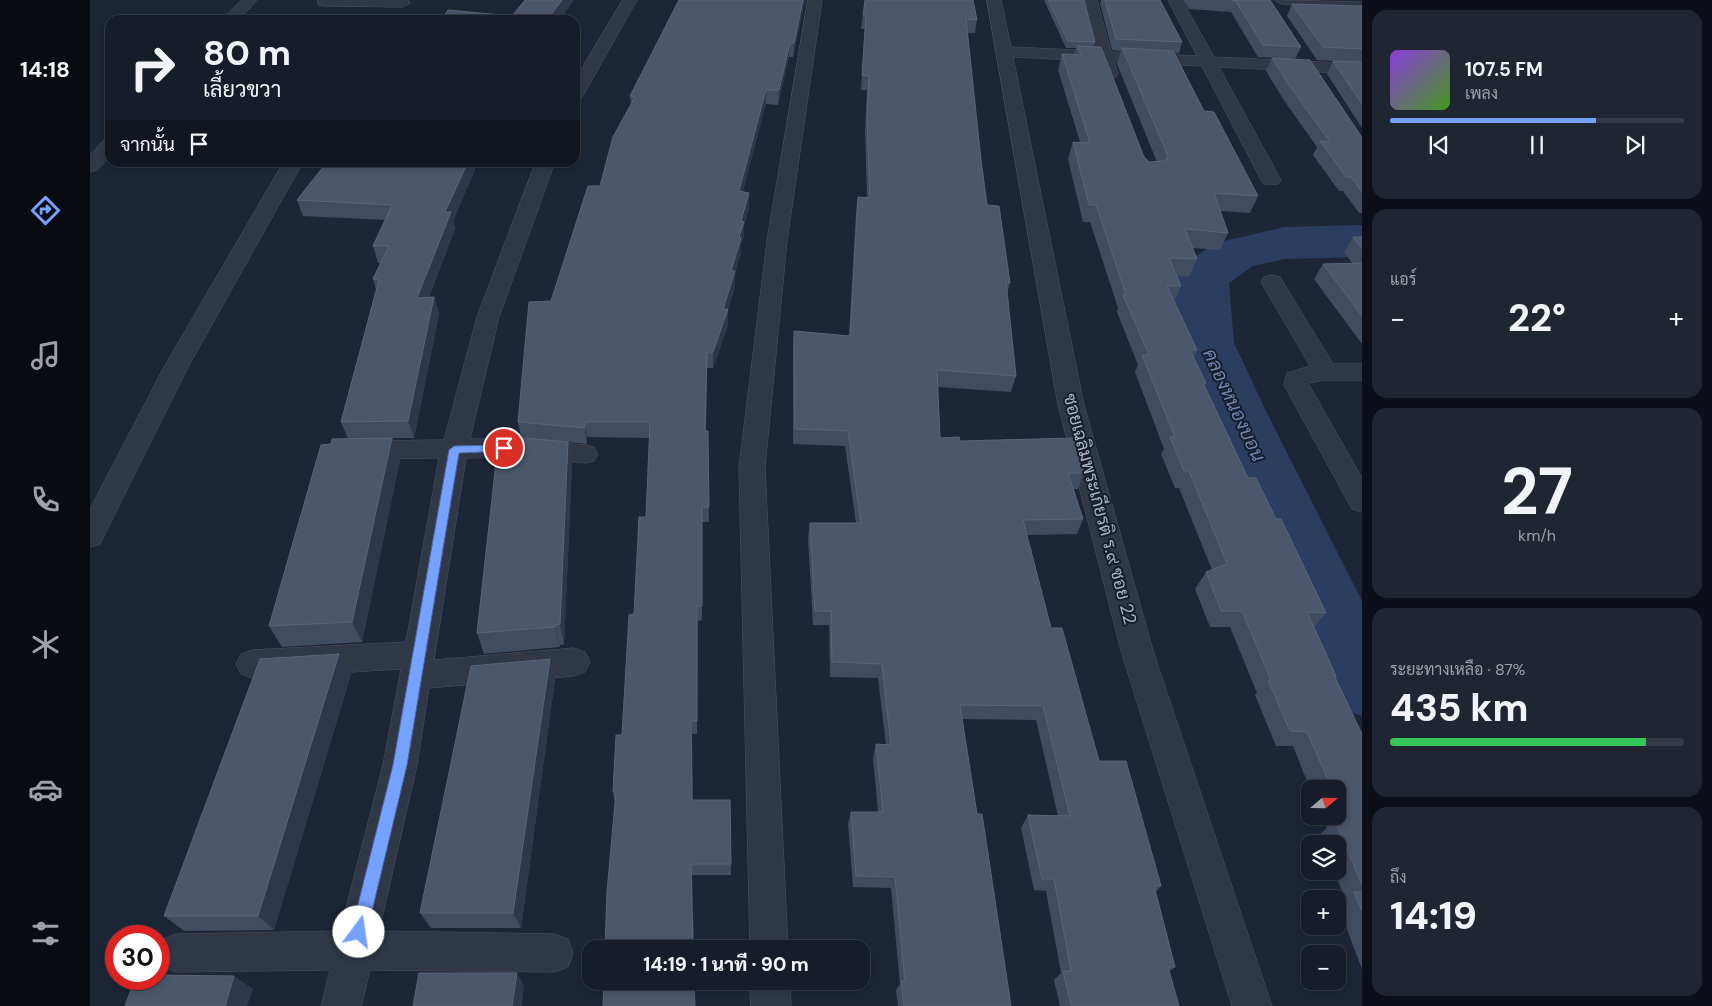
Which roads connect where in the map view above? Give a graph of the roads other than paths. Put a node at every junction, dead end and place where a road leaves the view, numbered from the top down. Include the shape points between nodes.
1 (250, 0) edge
2 (630, 0) edge
3 (815, 0) edge
4 (994, 0) edge
5 (1090, 0) edge
6 (1175, 0) edge
7 (1267, 0) edge
8 (1282, 0) edge
9 (324, 2) dead end
10 (404, 2) edge
11 (377, 3) junction
12 (1362, 7) edge
13 (235, 15) edge
14 (368, 15) edge
15 (394, 15) edge
16 (1277, 16) edge
17 (1298, 50) edge
18 (1004, 52) junction
19 (1104, 57) junction
20 (1207, 61) junction
21 (1309, 66) junction
22 (1362, 69) edge
23 (1319, 82) edge
24 (580, 85) edge
25 (1118, 93) edge
26 (105, 150) edge
27 (90, 166) edge
28 (291, 167) edge
29 (544, 167) edge
30 (1270, 180) dead end
31 (1272, 282) dead end
32 (1326, 372) junction
33 (1362, 372) edge
34 (331, 450) edge
35 (454, 450) junction
36 (585, 454) dead end
37 (1362, 502) edge
38 (90, 536) edge
39 (574, 662) dead end
40 (252, 664) dead end
41 (417, 665) junction
42 (769, 940) edge
43 (354, 950) junction
44 (177, 953) dead end
45 (554, 953) dead end
46 (770, 990) edge
47 (341, 1006) edge
48 (771, 1006) edge
49 (1252, 1006) edge

1 - 13 street
2 - 24 street
3 - 42 street via 777,241 752,467
4 - 18 street, ซอยเฉลิมพระเกียรติ ร.๙ ซอย 22
5 - 19 street
6 - 20 street
7 - 16 street
8 - 12 street
9 - 11 street
10 - 11 street
10 - 15 street
11 - 14 street
17 - 21 street
18 - 19 street
18 - 49 street, ซอยเฉลิมพระเกียรติ ร.๙ ซอย 22 via 1072,405 1138,654
19 - 20 street
19 - 25 street
20 - 21 street
20 - 30 street
21 - 22 street
21 - 23 street
26 - 27 street
28 - 38 street via 175,369
29 - 35 street via 488,317
31 - 32 street
32 - 33 street
32 - 37 street via 1307,374 1296,379 1296,385
34 - 35 street
35 - 36 street via 520,448
35 - 41 street
39 - 41 street
40 - 41 street
41 - 43 street via 400,765
43 - 44 street
43 - 45 street
43 - 47 street
46 - 48 street

